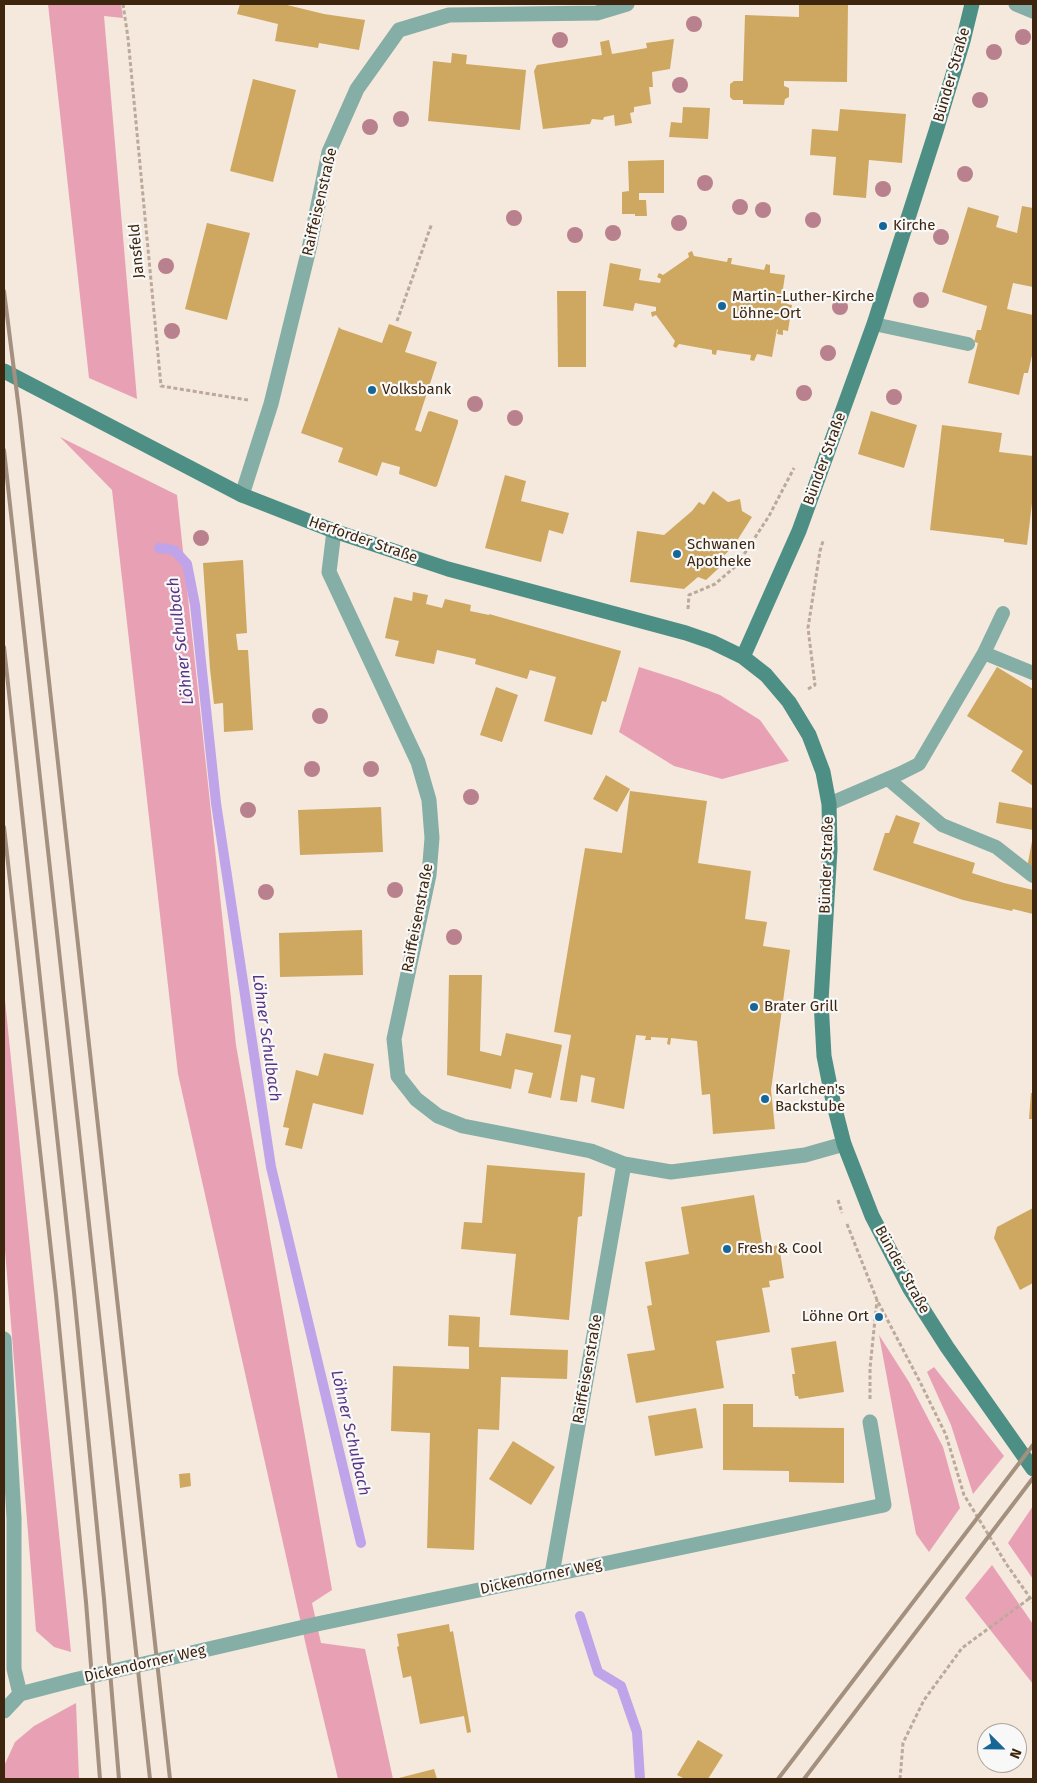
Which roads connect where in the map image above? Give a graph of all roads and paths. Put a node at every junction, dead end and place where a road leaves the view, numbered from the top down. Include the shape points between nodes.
1 (123, 4) edge
2 (627, 4) edge
3 (972, 4) edge
4 (1016, 4) edge
5 (1033, 11) edge
6 (432, 223) dead end
7 (397, 321) dead end
8 (874, 324) junction
9 (968, 344) dead end
10 (4, 371) edge
11 (271, 404) junction
12 (797, 462) dead end
13 (242, 495) junction
14 (334, 531) junction
15 (1002, 613) dead end
16 (686, 633) junction
17 (984, 653) junction
18 (743, 657) junction
19 (1033, 673) edge
20 (888, 779) junction
21 (829, 804) junction
22 (1033, 876) edge
23 (844, 1144) junction
24 (624, 1164) junction
25 (839, 1192) dead end
26 (877, 1300) junction
27 (4, 1339) edge
28 (870, 1422) joint
29 (1033, 1469) edge
30 (9, 1518) edge
31 (552, 1574) junction
32 (1030, 1598) junction
33 (1033, 1602) edge
34 (20, 1694) junction
35 (4, 1712) edge
36 (900, 1779) edge

1 - 11 path, Jansfeld via 161,386
2 - 11 street, Raiffeisenstraße via 597,13 449,16 399,30 357,88 329,152
3 - 8 main road, Bünder Straße via 936,131
4 - 5 street
6 - 7 path
8 - 9 lane
8 - 18 main road, Bünder Straße via 799,531
10 - 13 main road, Herforder Straße
11 - 13 street, Raiffeisenstraße
12 - 16 path via 769,516 738,565 715,584 689,595
13 - 14 main road, Herforder Straße
14 - 16 main road, Herforder Straße via 448,569
14 - 24 street, Raiffeisenstraße via 329,572 418,762 430,800 432,838 429,875 394,1040 398,1076 416,1099 438,1116 463,1126 591,1151
15 - 17 lane
16 - 18 main road, Herforder Straße
17 - 19 lane
17 - 20 lane via 919,764
18 - 21 main road, Bünder Straße via 766,675 789,702 809,735 823,772
20 - 21 lane
20 - 22 lane via 942,825 996,847
21 - 23 main road, Bünder Straße via 830,849 821,1001 824,1056
23 - 24 street, Raiffeisenstraße via 805,1155 671,1172
23 - 29 main road, Bünder Straße via 872,1216 910,1289
24 - 31 street, Raiffeisenstraße
25 - 26 path via 838,1202
26 - 28 path via 870,1368
26 - 32 path via 946,1435 964,1495
27 - 30 street
28 - 31 street, Dickendorner Weg via 884,1505
30 - 34 street via 14,1668
31 - 34 street, Dickendorner Weg via 317,1624
32 - 33 path
32 - 36 path via 962,1648 924,1700 903,1743
34 - 35 street

